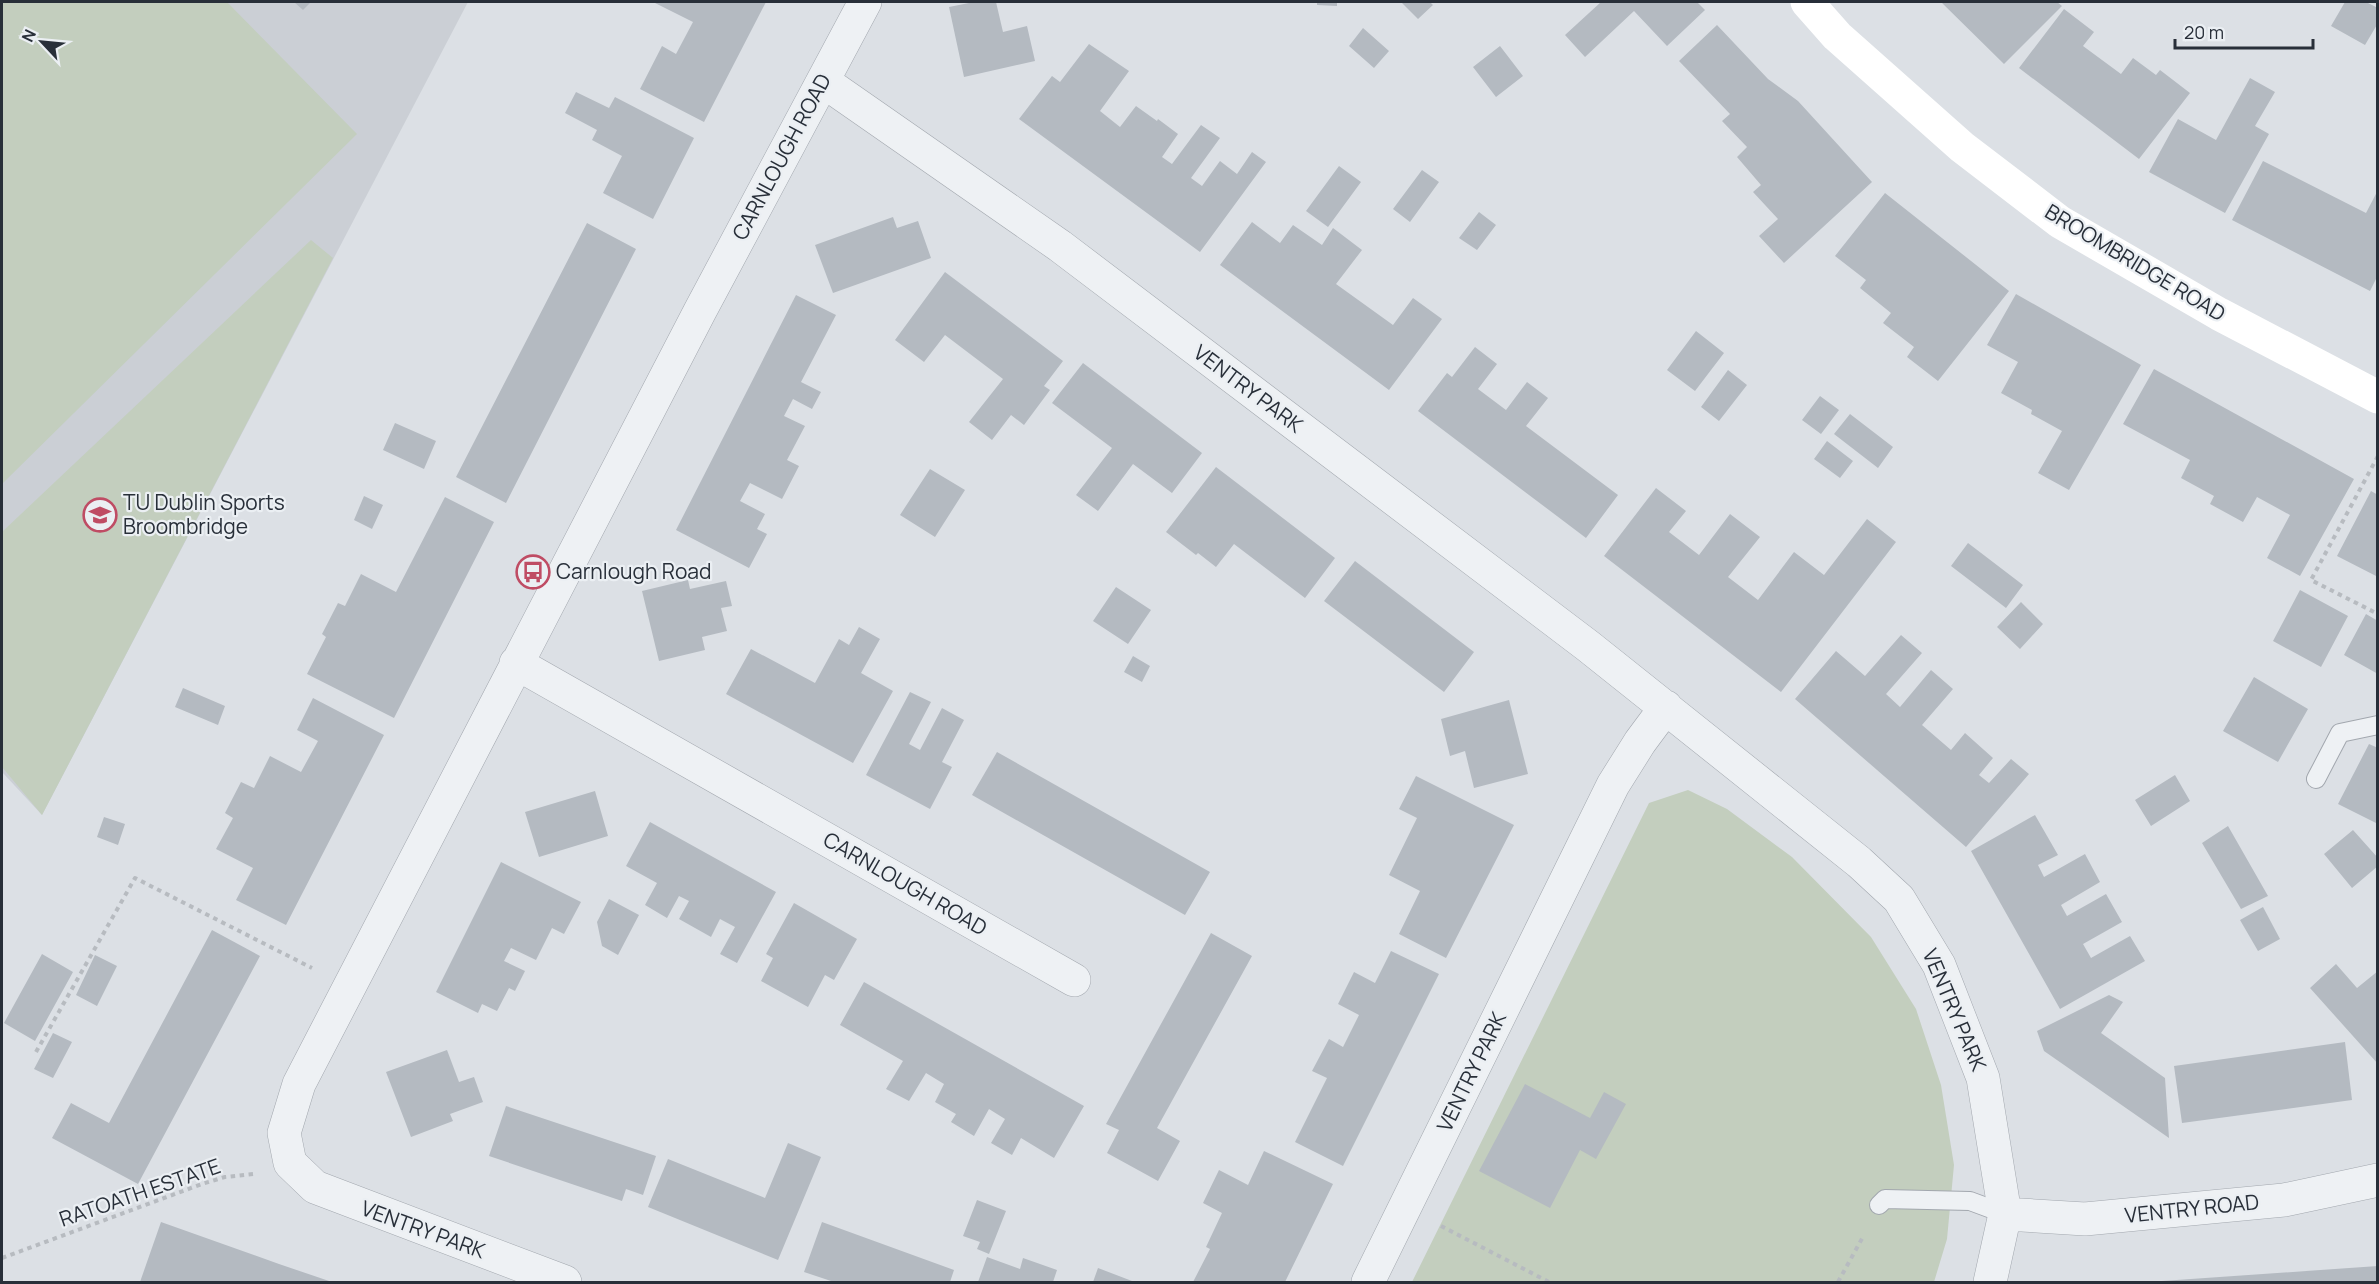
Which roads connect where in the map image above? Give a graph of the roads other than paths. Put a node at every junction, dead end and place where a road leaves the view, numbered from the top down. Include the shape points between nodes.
1 (865, 2) edge
2 (1807, 2) edge
3 (822, 81) junction
4 (2378, 397) edge
5 (516, 663) junction
6 (1666, 707) junction
7 (2378, 725) edge
8 (2316, 779) dead end
9 (1074, 980) dead end
10 (290, 1163) joint
11 (2378, 1180) edge
12 (1879, 1205) road end
13 (2005, 1214) junction
14 (565, 1282) edge
15 (1368, 1282) edge
16 (1990, 1282) edge

1 - 3 street, CARNLOUGH ROAD
2 - 4 street, BROOMBRIDGE ROAD via 1838,36 1962,147 2060,222 2218,314
3 - 5 street, CARNLOUGH ROAD
3 - 6 street, VENTRY PARK via 1060,246
5 - 9 street, CARNLOUGH ROAD
5 - 10 street, CARNLOUGH ROAD via 299,1084 284,1133
6 - 13 street, VENTRY PARK via 1859,862 1899,899 1939,965 1983,1078
6 - 15 street, VENTRY PARK via 1613,785
7 - 8 lane via 2340,733
10 - 14 street, VENTRY PARK via 315,1187 340,1198
11 - 13 street, VENTRY ROAD via 2284,1200 2097,1218
12 - 13 lane via 1885,1199 1970,1201
13 - 16 street, VENTRY PARK

